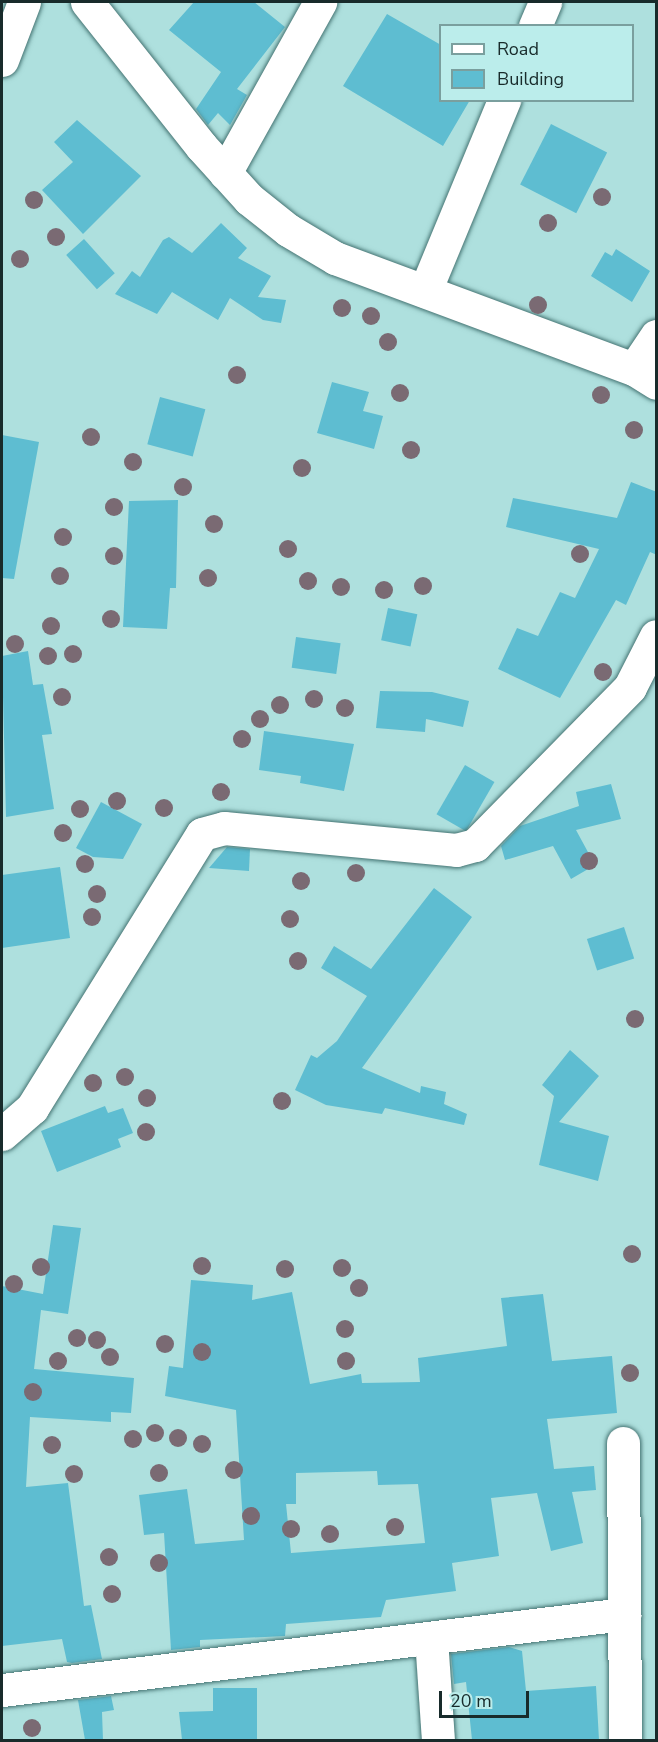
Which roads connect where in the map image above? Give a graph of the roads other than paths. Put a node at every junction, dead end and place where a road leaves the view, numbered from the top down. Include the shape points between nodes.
1 (24, 2) edge
2 (87, 2) edge
3 (320, 2) edge
4 (545, 2) edge
5 (536, 24) edge
6 (2, 60) edge
7 (503, 102) edge
8 (225, 173) junction
9 (425, 291) junction
10 (657, 336) edge
11 (646, 376) edge
12 (657, 636) edge
13 (2, 1134) edge
14 (623, 1443) dead end
15 (624, 1614) junction
16 (430, 1638) junction
17 (2, 1690) edge
18 (438, 1740) edge
19 (625, 1740) edge

1 - 6 street
2 - 8 street
3 - 8 street
4 - 5 street
7 - 9 street
8 - 9 street via 297,235 335,258
9 - 11 street
10 - 11 street
12 - 13 street via 630,687 475,845 456,850 224,828 202,834 32,1108
14 - 15 street
15 - 16 street
15 - 19 street
16 - 17 street
16 - 18 street

